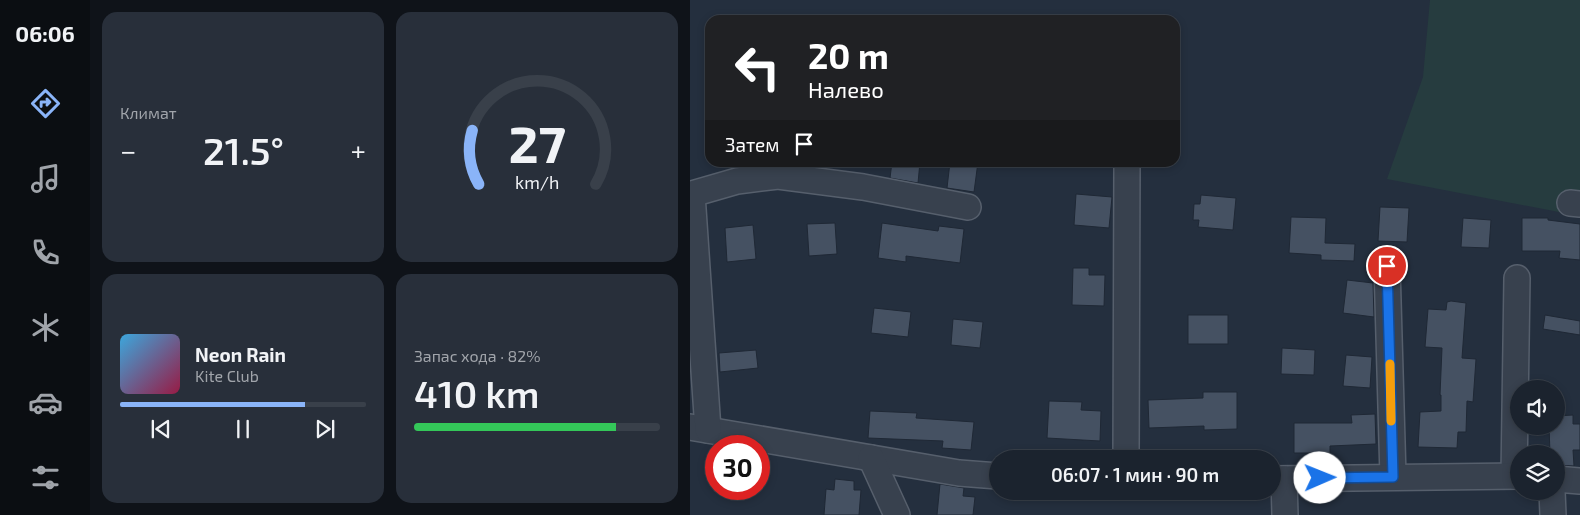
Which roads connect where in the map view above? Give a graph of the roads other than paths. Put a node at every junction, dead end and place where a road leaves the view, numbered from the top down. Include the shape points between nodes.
1 (1127, 167) edge
2 (968, 207) dead end
3 (1387, 266) dead end
4 (1517, 278) dead end
5 (699, 428) edge
6 (1517, 445) edge
7 (1126, 450) edge
8 (870, 458) junction
9 (989, 475) edge
10 (1510, 476) edge
11 (1393, 477) junction
12 (1281, 479) edge
13 (1565, 480) edge
14 (1580, 481) edge
15 (1281, 492) edge
16 (1552, 500) edge
17 (897, 515) edge
18 (1286, 515) edge
19 (1552, 515) edge

1 - 7 street
2 - 5 street via 863,187 778,176 737,180 692,194
3 - 11 street
4 - 6 street
5 - 8 street
8 - 9 street
8 - 17 street
10 - 11 street
11 - 12 street
13 - 14 street
15 - 18 street
16 - 19 street

